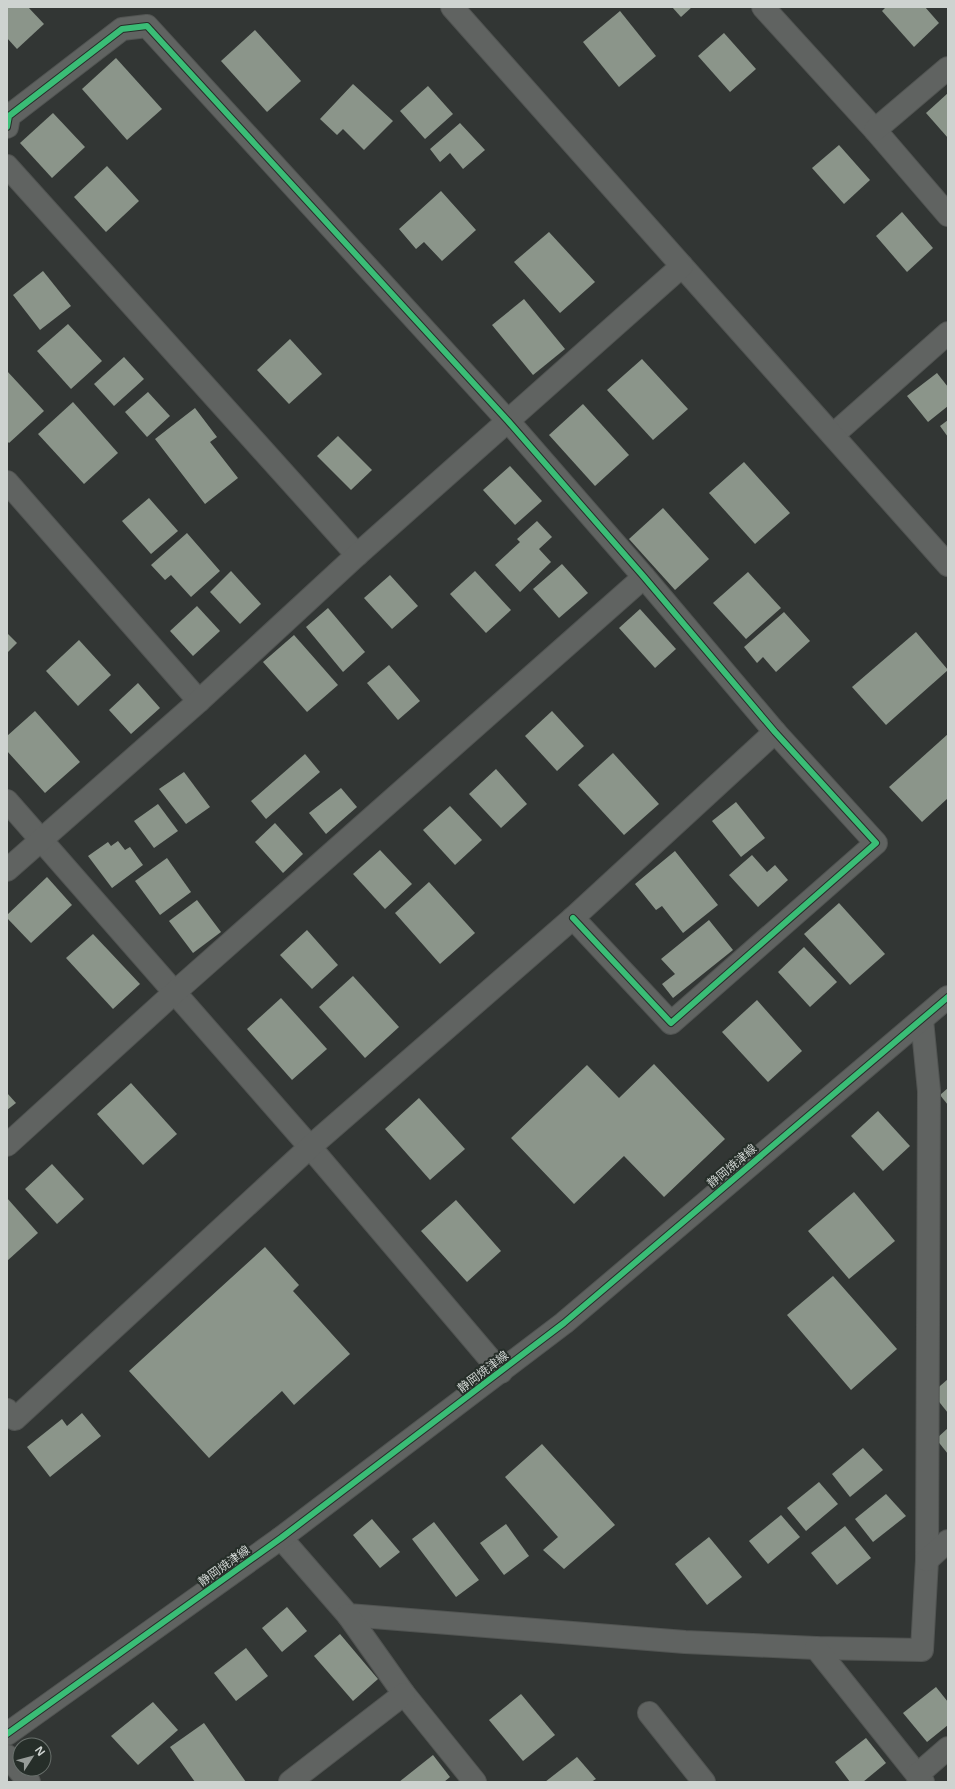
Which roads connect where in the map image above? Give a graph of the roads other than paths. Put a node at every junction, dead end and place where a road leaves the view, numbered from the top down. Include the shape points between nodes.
1 (452, 7) edge
2 (763, 7) edge
3 (948, 68) edge
4 (7, 127) edge
5 (875, 130) junction
6 (7, 166) edge
7 (948, 215) edge
8 (682, 266) junction
9 (948, 333) edge
10 (508, 421) junction
11 (833, 435) junction
12 (7, 482) edge
13 (357, 555) junction
14 (948, 565) edge
15 (644, 577) junction
16 (199, 701) junction
17 (775, 732) junction
18 (7, 801) edge
19 (41, 841) junction
20 (7, 870) edge
21 (573, 918) junction
22 (175, 992) junction
23 (948, 997) edge
24 (922, 1020) junction
25 (7, 1145) edge
26 (310, 1147) junction
27 (501, 1372) junction
28 (7, 1410) edge
29 (281, 1538) junction
30 (948, 1541) edge
31 (927, 1560) junction
32 (348, 1615) junction
33 (816, 1648) junction
34 (404, 1694) junction
35 (649, 1713) dead end
36 (7, 1734) edge
37 (948, 1748) edge
38 (7, 1756) edge
39 (920, 1778) edge
40 (29, 1782) edge
41 (290, 1782) edge
42 (475, 1782) edge
43 (704, 1782) edge

1 - 8 street
2 - 5 street
3 - 5 street
4 - 10 street via 9,116 122,29 147,26
5 - 7 street
6 - 13 street
8 - 10 street
8 - 11 street
9 - 11 street
10 - 13 street
10 - 15 street
11 - 14 street
12 - 16 street
13 - 16 street
15 - 17 street
15 - 22 street
16 - 19 street
17 - 21 street
17 - 21 street via 876,843 672,1023
18 - 19 street
19 - 20 street
19 - 22 street
21 - 26 street
22 - 25 street
22 - 26 street
23 - 24 street, 静岡焼津線
24 - 27 street, 静岡焼津線 via 564,1323
24 - 31 street via 929,1091
26 - 27 street
26 - 28 street via 15,1419
27 - 29 street, 静岡焼津線
29 - 32 street
29 - 36 street, 静岡焼津線
30 - 31 street
31 - 33 street via 922,1650
32 - 33 street via 685,1642
32 - 34 street
33 - 39 street
34 - 41 street
34 - 42 street
35 - 43 street
37 - 39 street
38 - 40 street

